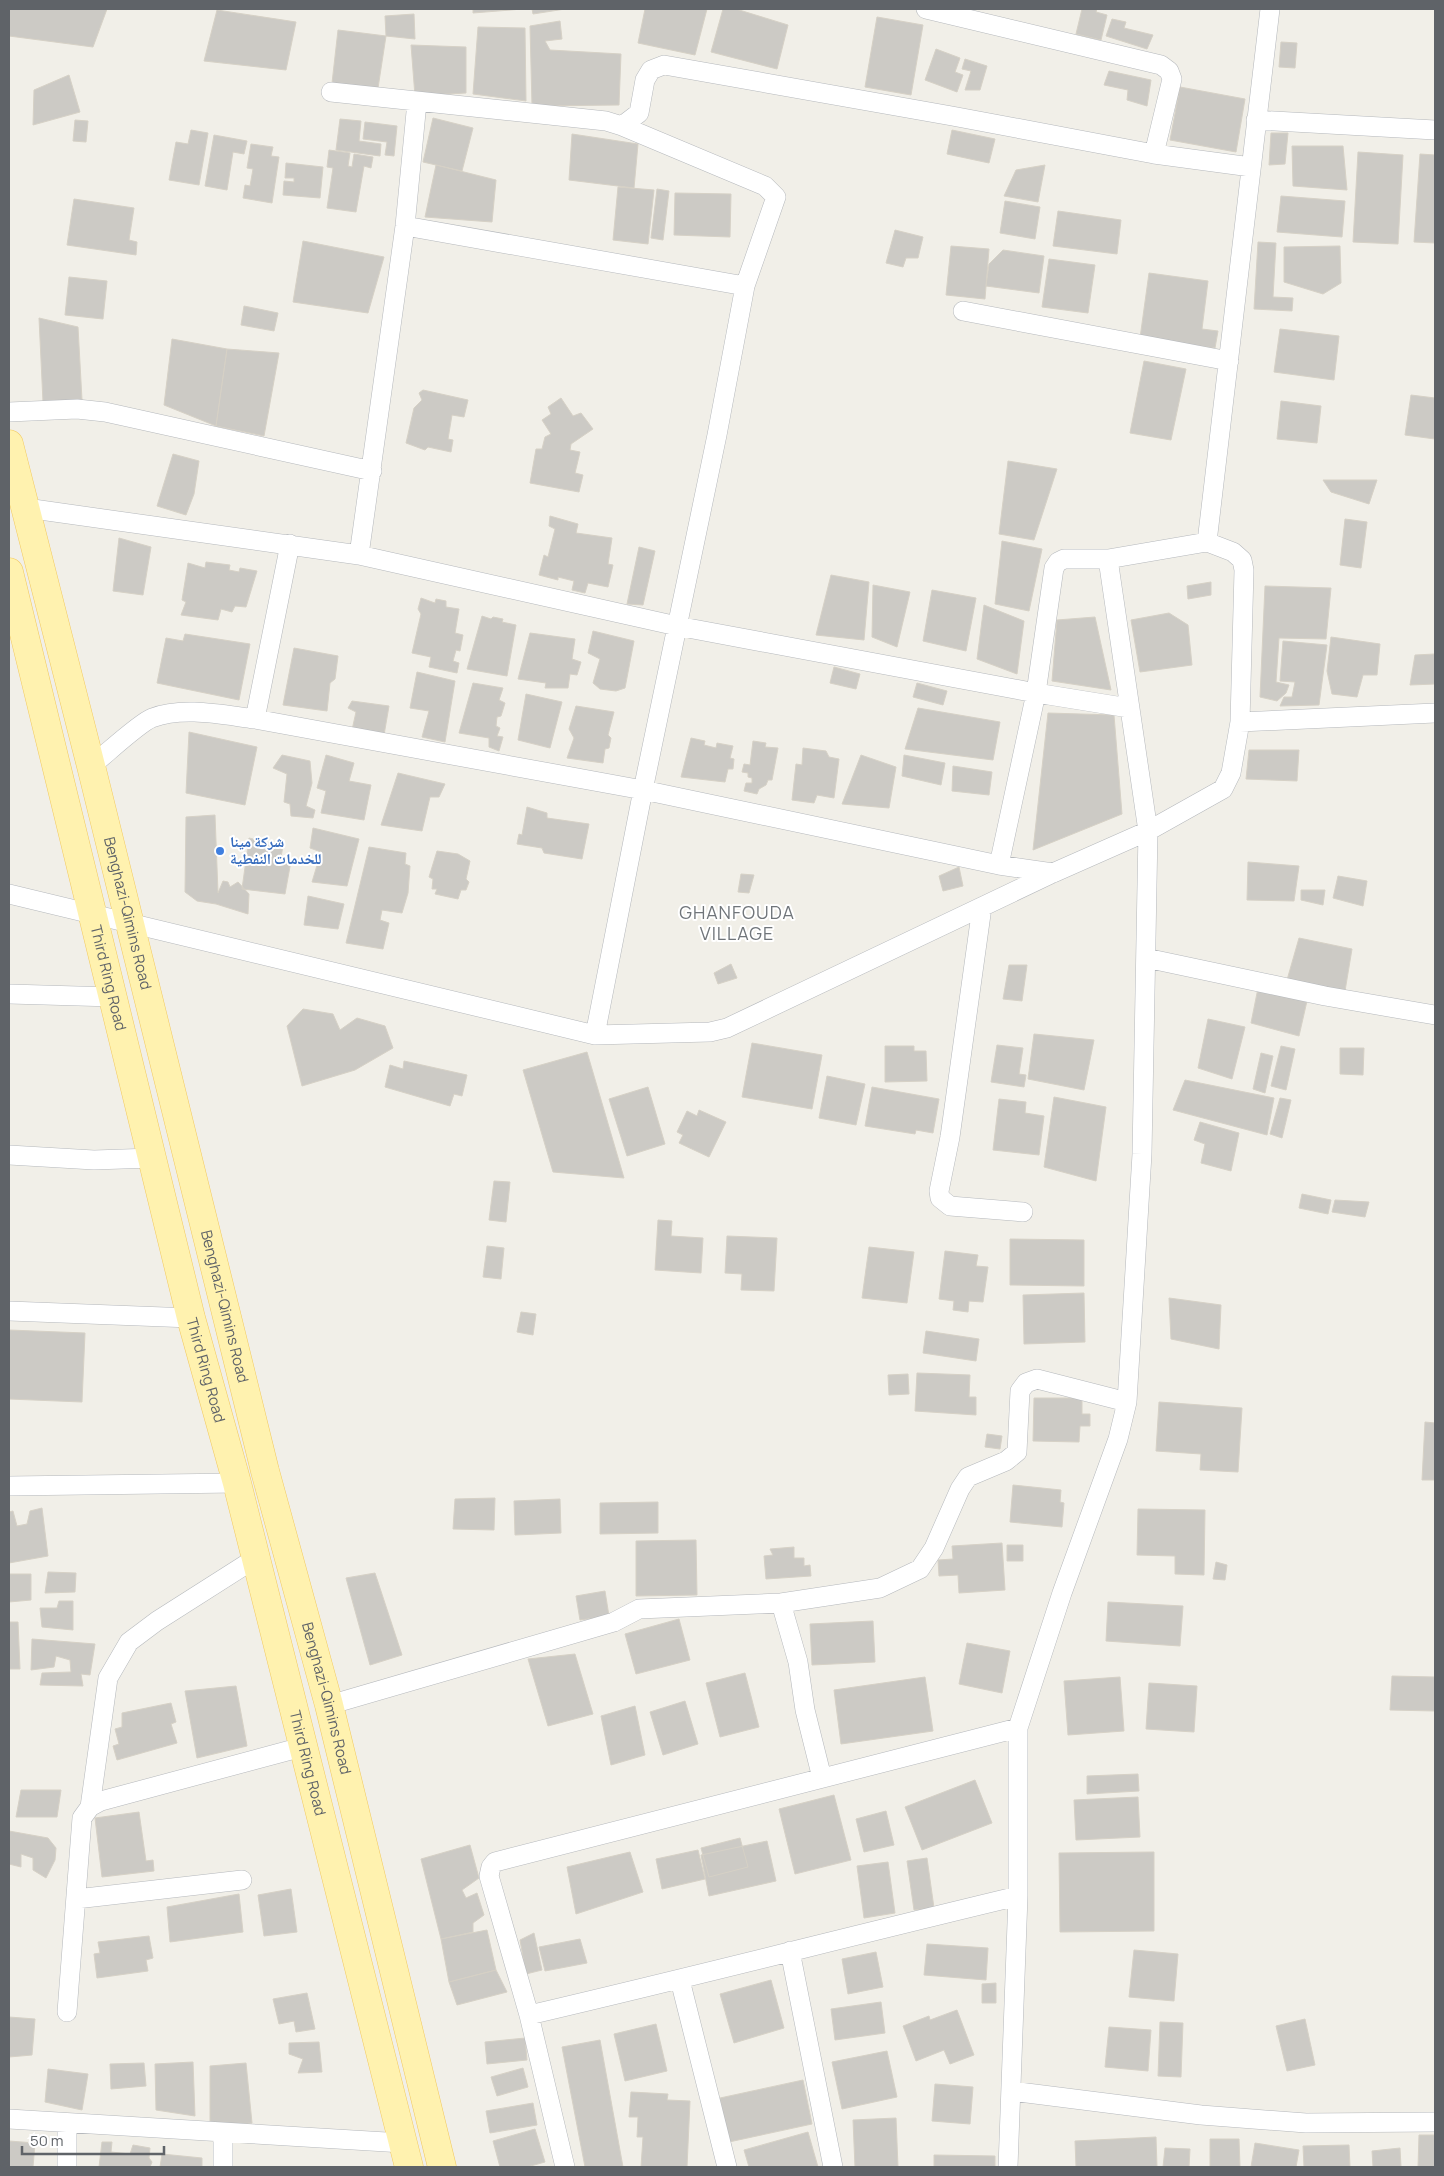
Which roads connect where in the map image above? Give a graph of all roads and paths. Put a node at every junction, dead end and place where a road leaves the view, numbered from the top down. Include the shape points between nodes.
1 (926, 9) edge
2 (1270, 9) edge
3 (331, 92) dead end
4 (417, 102) junction
5 (1256, 120) junction
6 (622, 126) junction
7 (1435, 130) edge
8 (1154, 154) junction
9 (1251, 167) junction
10 (405, 226) junction
11 (744, 286) junction
12 (963, 311) dead end
13 (1229, 361) junction
14 (9, 412) edge
15 (9, 444) edge
16 (372, 471) junction
17 (26, 508) junction
18 (1208, 542) junction
19 (290, 544) junction
20 (359, 554) junction
21 (1108, 559) junction
22 (9, 572) edge
23 (677, 626) junction
24 (1036, 693) junction
25 (1129, 708) junction
26 (1435, 713) edge
27 (255, 719) junction
28 (1240, 722) junction
29 (91, 766) junction
30 (643, 790) junction
31 (1148, 831) junction
32 (999, 865) junction
33 (1053, 873) junction
34 (9, 894) edge
35 (982, 907) junction
36 (92, 914) junction
37 (129, 922) junction
38 (1146, 958) junction
39 (9, 994) edge
40 (113, 997) junction
41 (1435, 1015) edge
42 (595, 1034) junction
43 (9, 1155) edge
44 (152, 1158) junction
45 (1023, 1212) dead end
46 (9, 1311) edge
47 (192, 1318) junction
48 (1127, 1402) junction
49 (237, 1483) junction
50 (9, 1486) edge
51 (256, 1558) junction
52 (781, 1603) junction
53 (329, 1705) junction
54 (1018, 1728) junction
55 (302, 1747) junction
56 (822, 1778) junction
57 (90, 1807) junction
58 (242, 1880) dead end
59 (1018, 1896) junction
60 (76, 1899) junction
61 (790, 1951) junction
62 (680, 1980) junction
63 (67, 2012) dead end
64 (529, 2015) junction
65 (1011, 2091) junction
66 (9, 2119) edge
67 (1435, 2122) edge
68 (67, 2124) junction
69 (223, 2134) junction
70 (406, 2155) edge
71 (67, 2167) edge
72 (223, 2167) edge
73 (442, 2167) edge
74 (565, 2167) edge
75 (727, 2167) edge
76 (833, 2167) edge
77 (1008, 2167) edge

1 - 8 street via 1161,65 1169,71 1172,79
2 - 5 street
3 - 4 street
4 - 6 street via 606,121
4 - 10 street
5 - 7 street
5 - 9 street
6 - 8 street via 639,113 645,80 651,70 664,65
6 - 11 street via 765,186 776,197
8 - 9 street
9 - 13 street
10 - 11 street
10 - 16 street
11 - 23 street
12 - 13 street
13 - 18 street
14 - 16 street via 77,409 105,412
15 - 17 main road, Benghazi-Qimins Road
16 - 20 street
17 - 19 street
17 - 29 main road, Benghazi-Qimins Road
18 - 21 street
18 - 28 street via 1234,552 1242,560 1244,570
19 - 20 street
19 - 27 street
20 - 23 street
21 - 24 street via 1064,559 1054,568
21 - 25 street
22 - 36 main road, Third Ring Road
23 - 24 street
23 - 30 street
24 - 25 street
24 - 32 street
25 - 31 street
26 - 28 street
27 - 29 street via 174,713 150,719
27 - 30 street
28 - 31 street via 1231,773 1223,789
29 - 37 main road, Benghazi-Qimins Road
30 - 32 street
30 - 42 street
31 - 33 street
31 - 38 street
32 - 33 street
33 - 35 street
34 - 36 street
35 - 42 street via 727,1028 710,1032
35 - 45 street via 950,1137 938,1191 940,1198 950,1206
36 - 37 street
36 - 40 main road, Third Ring Road
37 - 42 street
37 - 53 main road, Benghazi-Qimins Road via 265,1471
38 - 41 street via 1325,996
38 - 48 street via 1142,1154
39 - 40 street
40 - 44 main road, Third Ring Road
43 - 44 street via 94,1160
44 - 47 main road, Third Ring Road
46 - 47 street
47 - 49 main road, Third Ring Road
48 - 52 street via 1037,1379 1026,1383 1020,1392 1017,1452 1006,1461 968,1477 934,1548 920,1569 880,1588
48 - 54 street via 1118,1439 1062,1593
49 - 50 street
49 - 51 main road, Third Ring Road
51 - 55 main road, Third Ring Road
51 - 57 street via 129,1642 108,1678
52 - 53 street via 638,1609 614,1622
52 - 56 street via 798,1662 805,1710
53 - 73 main road, Benghazi-Qimins Road
54 - 56 street
54 - 59 street
55 - 57 street via 101,1801
55 - 70 main road, Third Ring Road
56 - 64 street via 496,1862 489,1876
57 - 60 street via 82,1818
58 - 60 street
59 - 61 street
59 - 65 street
60 - 63 street
61 - 62 street
61 - 76 street
62 - 64 street
62 - 75 street
64 - 74 street
65 - 67 street via 1201,2115 1306,2123
65 - 77 street
66 - 68 street
68 - 69 street
68 - 71 street
69 - 70 street
69 - 72 street

